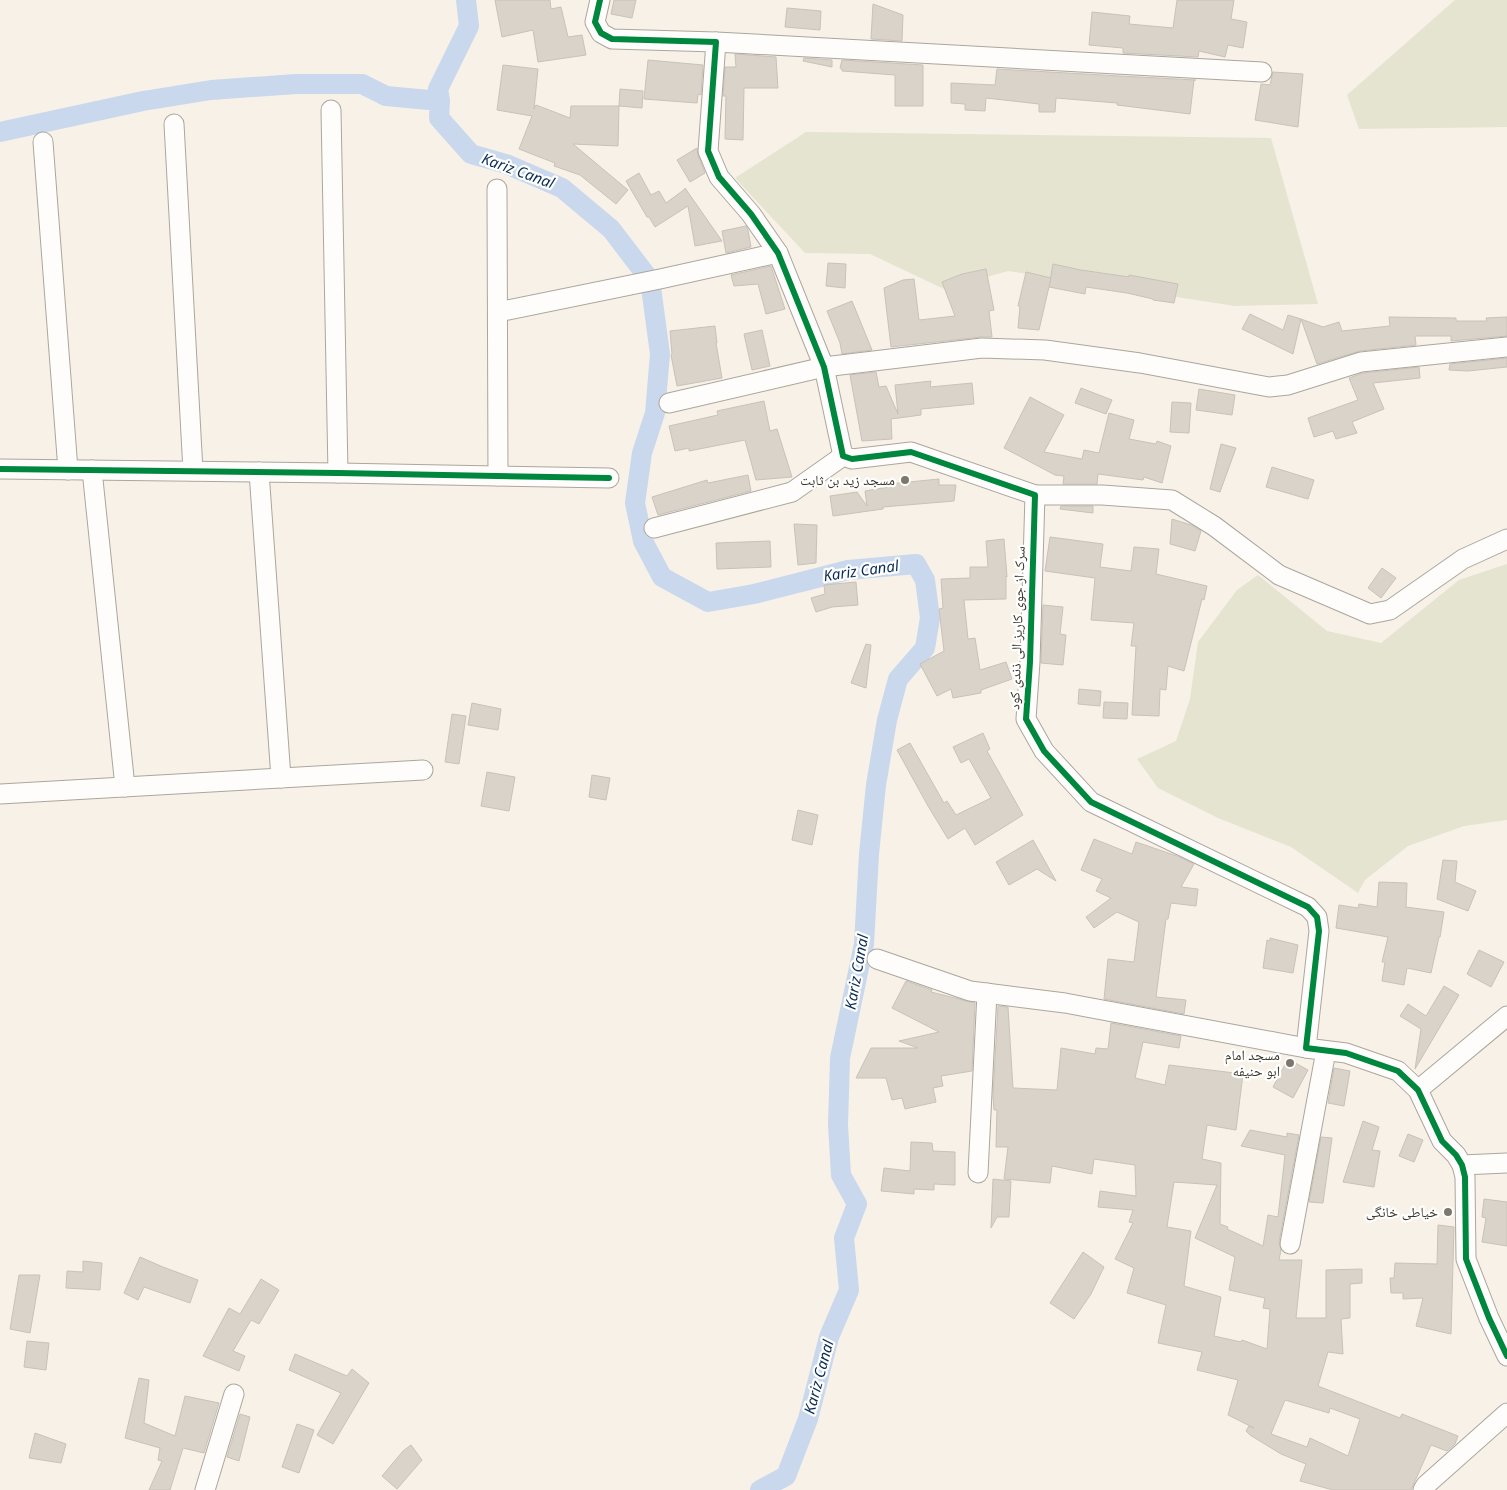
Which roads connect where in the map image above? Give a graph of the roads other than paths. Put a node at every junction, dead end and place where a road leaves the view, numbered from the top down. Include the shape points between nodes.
1 (600, 0) edge
2 (716, 42) junction
3 (1262, 72) dead end
4 (331, 110) dead end
5 (174, 124) dead end
6 (43, 142) dead end
7 (497, 189) dead end
8 (778, 252) junction
9 (498, 312) junction
10 (1507, 347) edge
11 (824, 368) junction
12 (669, 403) dead end
13 (843, 456) junction
14 (0, 469) edge
15 (68, 470) junction
16 (92, 470) junction
17 (193, 471) junction
18 (259, 472) junction
19 (338, 472) junction
20 (498, 476) junction
21 (609, 478) dead end
22 (1035, 495) junction
23 (654, 528) dead end
24 (1507, 539) edge
25 (424, 770) dead end
26 (281, 778) junction
27 (125, 787) junction
28 (0, 794) edge
29 (877, 959) dead end
30 (987, 993) junction
31 (1507, 1016) edge
32 (1306, 1048) junction
33 (1326, 1051) junction
34 (1418, 1090) junction
35 (1507, 1163) edge
36 (1462, 1165) junction
37 (978, 1173) dead end
38 (1290, 1244) dead end
39 (1507, 1356) edge
40 (234, 1394) dead end
41 (1507, 1413) edge
42 (205, 1490) edge
43 (1423, 1490) edge

1 - 2 street via 595,22 601,33 612,39
2 - 3 street
2 - 8 street via 708,151 719,177
4 - 19 street
5 - 17 street
6 - 15 street
7 - 9 street
8 - 9 street
8 - 11 street
9 - 20 street
10 - 11 street via 1361,362 1288,385 1269,387 1045,350 982,348
11 - 12 street
11 - 13 street
13 - 22 street via 852,459 911,452
13 - 23 street via 792,492
14 - 15 street
15 - 16 street
16 - 17 street
16 - 27 street
17 - 18 street
18 - 19 street
18 - 26 street
19 - 20 street
20 - 21 street
22 - 24 street via 1172,500 1214,526 1279,575 1370,614 1390,610 1463,559
22 - 32 street, سرک از جوی کاریز الی ذندی کود via 1026,720 1044,751 1091,802 1308,907 1317,917 1320,931
25 - 26 street
26 - 27 street
27 - 28 street
29 - 30 street via 970,991
30 - 32 street via 1065,1003
30 - 37 street
31 - 34 street
32 - 33 street
33 - 34 street via 1346,1053 1398,1071
33 - 38 street
34 - 36 street via 1442,1141
35 - 36 street
36 - 39 street via 1466,1259
40 - 42 street
41 - 43 street

